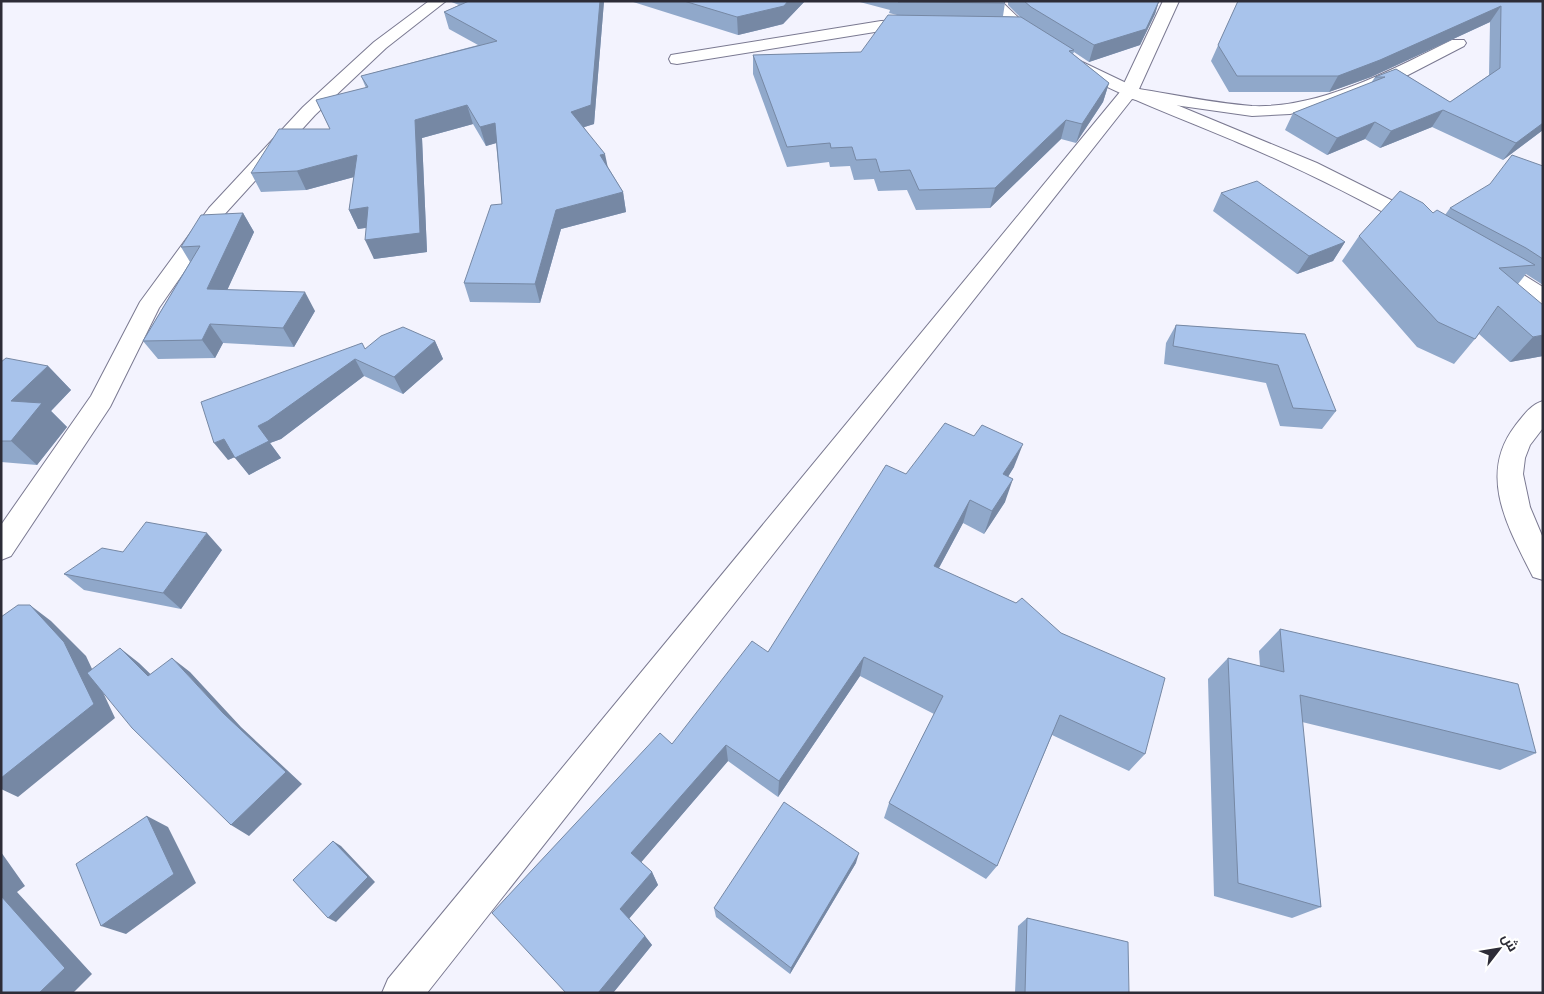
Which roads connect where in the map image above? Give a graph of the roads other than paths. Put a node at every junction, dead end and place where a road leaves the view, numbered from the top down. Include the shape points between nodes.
1 (439, 1) edge
2 (992, 1) edge
3 (1171, 1) edge
4 (932, 25) edge
5 (993, 27) edge
6 (1020, 28) junction
7 (1458, 43) edge
8 (678, 59) dead end
9 (1128, 93) junction
10 (1435, 233) edge
11 (1469, 252) edge
12 (1543, 298) edge
13 (1543, 410) edge
14 (1, 548) edge
15 (1543, 568) edge
16 (402, 993) edge

1 - 14 street via 380,45 309,110 216,212 148,307 101,401
2 - 6 street
3 - 9 street
4 - 8 street via 881,26
5 - 6 street
6 - 9 street
7 - 9 street via 1334,98 1290,109 1252,111
9 - 10 street via 1286,156
9 - 16 street
11 - 12 street via 1532,288
13 - 15 street via 1516,445 1510,463 1510,484 1516,508

